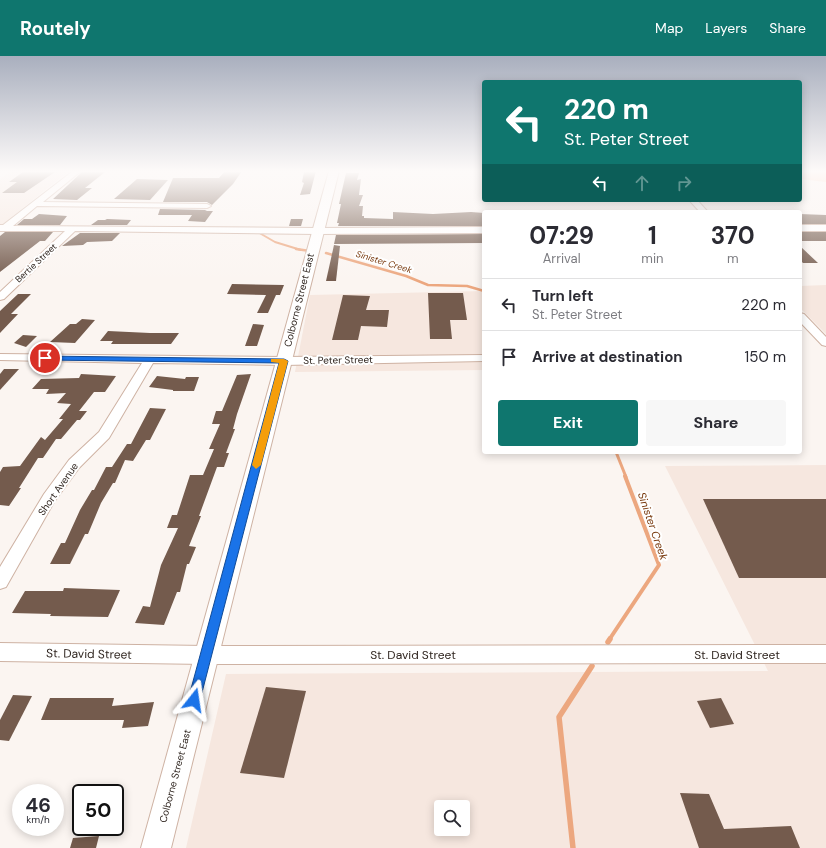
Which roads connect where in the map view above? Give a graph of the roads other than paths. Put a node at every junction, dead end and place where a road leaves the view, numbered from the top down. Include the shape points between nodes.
1 (30, 208) edge
2 (324, 208) edge
3 (2, 228) edge
4 (802, 228) edge
5 (826, 228) edge
6 (72, 229) junction
7 (482, 230) edge
8 (317, 231) junction
9 (0, 297) edge
10 (802, 318) edge
11 (826, 343) edge
12 (0, 357) edge
13 (482, 358) edge
14 (149, 360) junction
15 (284, 361) junction
16 (0, 582) edge
17 (0, 652) edge
18 (826, 654) edge
19 (206, 655) junction
20 (156, 848) edge

1 - 3 street
2 - 8 main road, Colborne Street East
3 - 6 street
4 - 5 street
6 - 8 street
6 - 9 street, Bertie Street
7 - 8 street
8 - 15 main road, Colborne Street East
10 - 11 street
12 - 14 street, St. Peter Street
13 - 15 street, St. Peter Street
14 - 15 street, St. Peter Street
14 - 16 street, Short Avenue via 104,435 74,464 49,498
15 - 19 main road, Colborne Street East
17 - 19 street, St. David Street
18 - 19 street, St. David Street
19 - 20 main road, Colborne Street East

